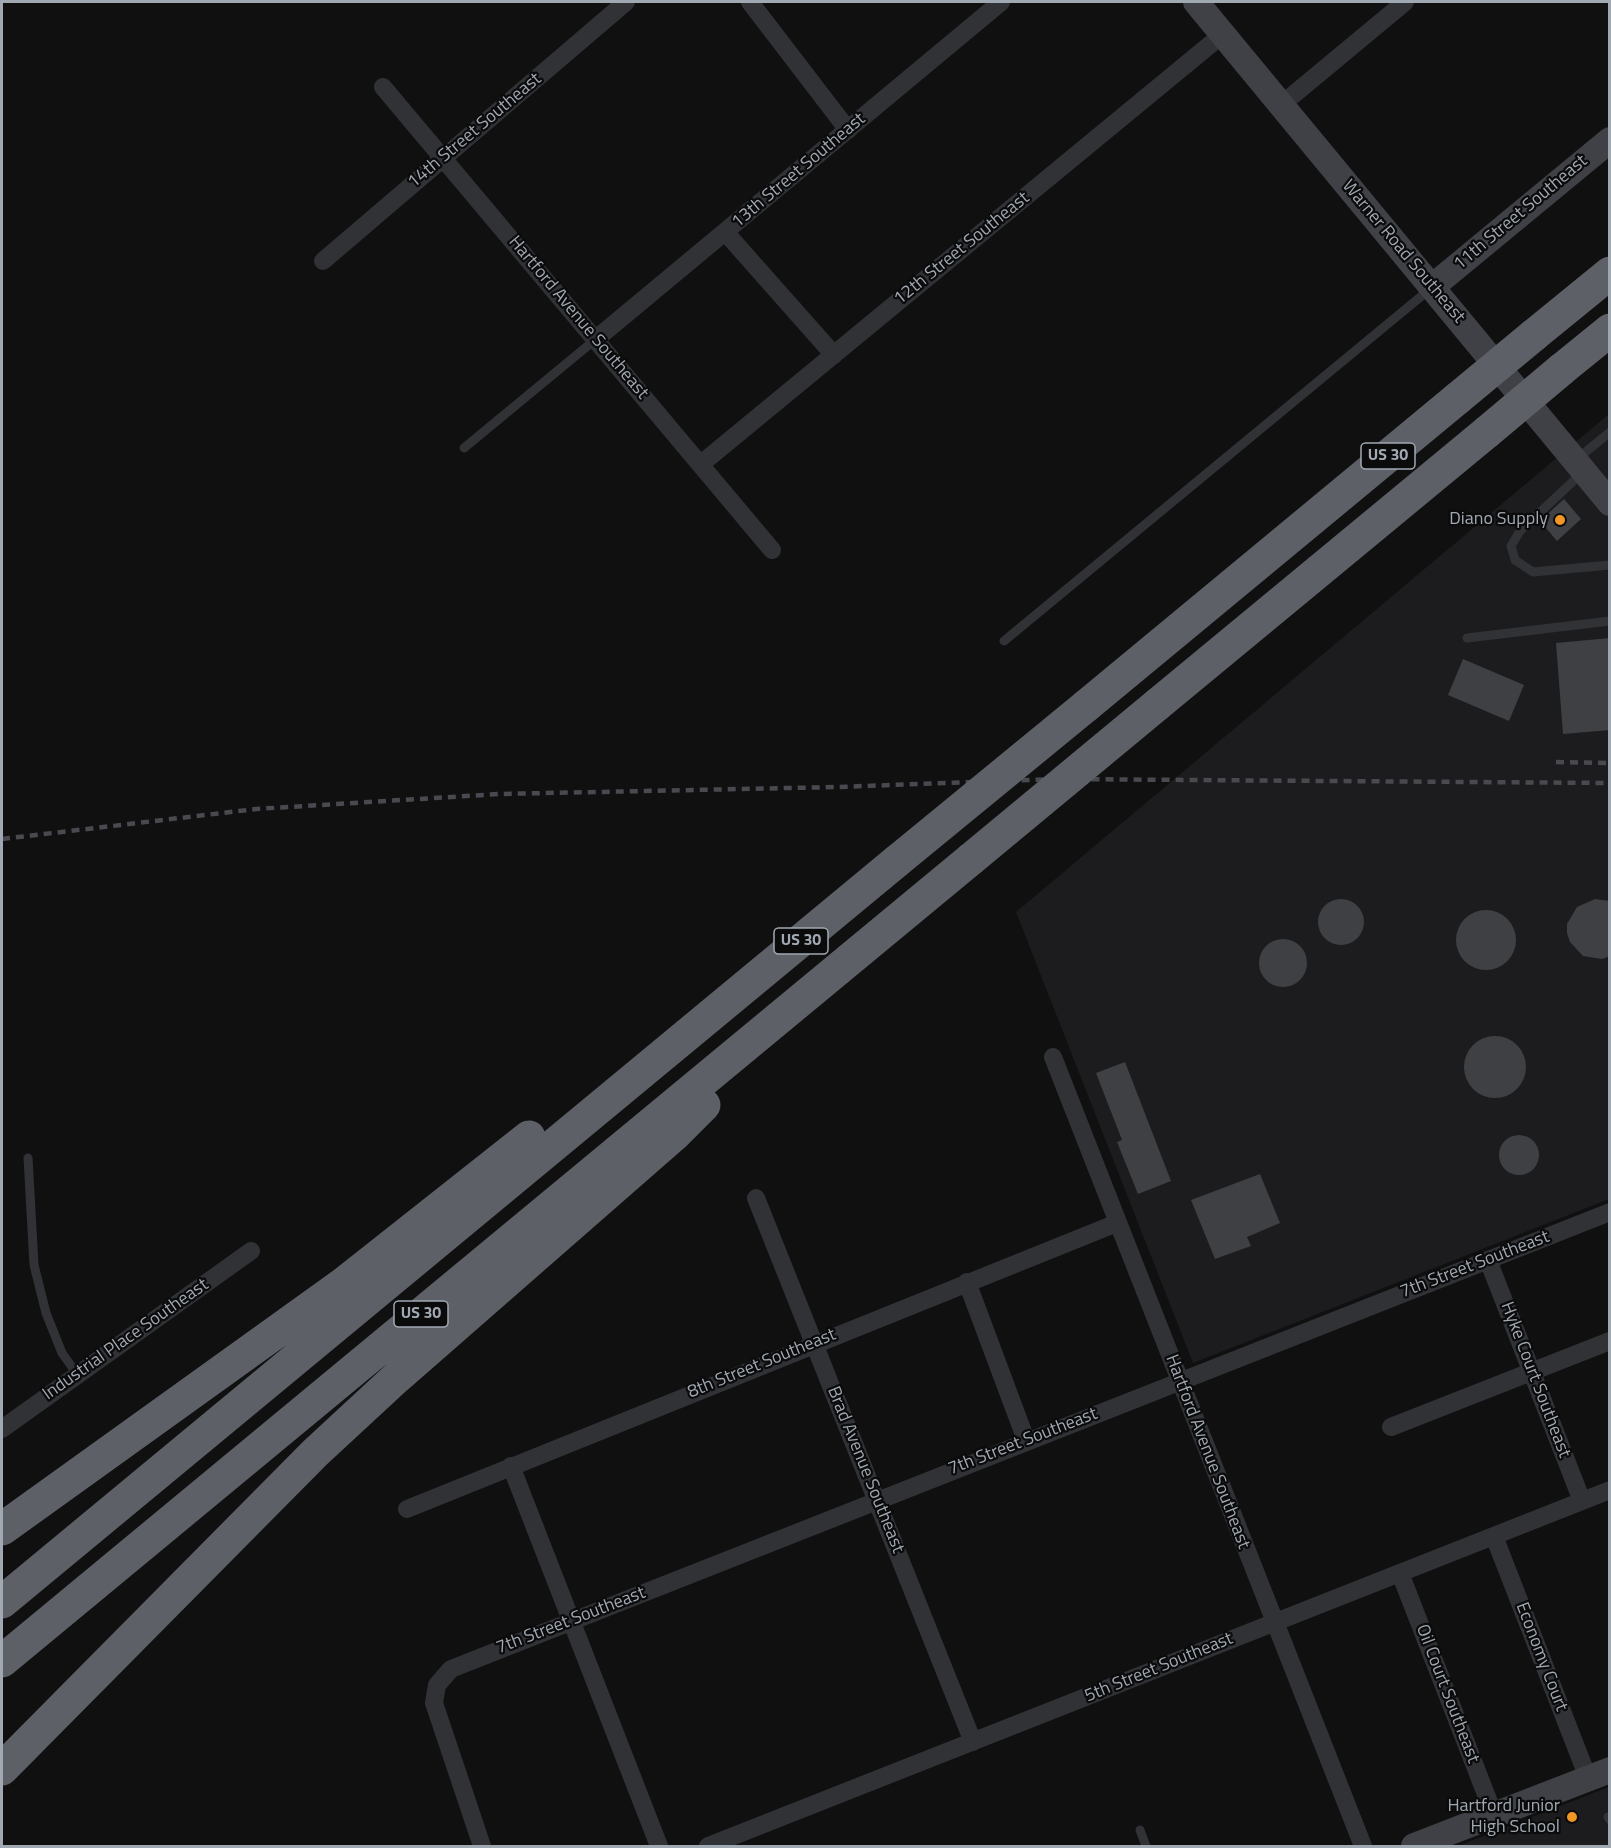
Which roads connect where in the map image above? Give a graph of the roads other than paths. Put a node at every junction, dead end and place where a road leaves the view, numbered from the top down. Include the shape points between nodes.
1 (626, 2) edge
2 (750, 2) edge
3 (1001, 2) edge
4 (1196, 2) edge
5 (1405, 2) edge
6 (1223, 34) junction
7 (383, 87) dead end
8 (1281, 105) junction
9 (848, 130) junction
10 (1610, 140) edge
11 (445, 157) junction
12 (726, 232) junction
13 (323, 261) dead end
14 (1610, 273) edge
15 (1432, 287) junction
16 (1610, 330) edge
17 (596, 339) junction
18 (834, 355) junction
19 (1610, 432) edge
20 (464, 448) dead end
21 (701, 464) junction
22 (1579, 466) junction
23 (1610, 502) edge
24 (772, 550) dead end
25 (1610, 566) edge
26 (1610, 621) edge
27 (1467, 638) dead end
28 (1004, 640) dead end
29 (841, 967) junction
30 (705, 1021) junction
31 (1053, 1057) dead end
32 (28, 1158) dead end
33 (756, 1198) dead end
34 (1610, 1212) edge
35 (1117, 1223) junction
36 (251, 1251) dead end
37 (1488, 1260) junction
38 (967, 1282) junction
39 (1610, 1341) edge
40 (814, 1343) junction
41 (1532, 1371) junction
42 (77, 1374) junction
43 (1180, 1382) junction
44 (1391, 1427) dead end
45 (2, 1429) edge
46 (1026, 1440) junction
47 (511, 1466) junction
48 (1610, 1490) edge
49 (877, 1500) junction
50 (1582, 1501) junction
51 (407, 1509) dead end
52 (2, 1528) edge
53 (1494, 1536) junction
54 (1400, 1573) junction
55 (2, 1602) edge
56 (572, 1622) junction
57 (1274, 1623) junction
58 (2, 1661) edge
59 (973, 1742) junction
60 (2, 1769) edge
61 (1599, 1774) edge
62 (1494, 1815) junction
63 (1140, 1830) dead end
64 (482, 1846) edge
65 (659, 1846) edge
66 (708, 1846) edge
67 (1146, 1846) edge
68 (1364, 1846) edge
69 (1414, 1846) edge

1 - 11 street, 14th Street Southeast
2 - 9 street
3 - 9 street, 13th Street Southeast
4 - 6 street, Warner Road Southeast
5 - 8 street
6 - 8 street, Warner Road Southeast
6 - 18 street, 12th Street Southeast
7 - 11 street, Hartford Avenue Southeast
8 - 15 street, Warner Road Southeast
9 - 12 street, 13th Street Southeast
10 - 15 street, 11th Street Southeast
11 - 13 street, 14th Street Southeast
11 - 17 street, Hartford Avenue Southeast
12 - 17 street, 13th Street Southeast
12 - 18 street
14 - 30 highway, US 30, bridge
15 - 22 street, Warner Road Southeast
15 - 28 lane
16 - 29 highway, US 30, bridge
17 - 20 lane
17 - 21 street, Hartford Avenue Southeast
18 - 21 street, 12th Street Southeast
19 - 22 lane
21 - 24 street, Hartford Avenue Southeast
22 - 23 street, Warner Road Southeast
22 - 25 lane via 1520,531 1511,546 1515,560 1533,572
26 - 27 lane
29 - 58 highway, US 30
29 - 60 highway via 675,1134 315,1453
30 - 52 highway via 588,1091 343,1284
30 - 55 highway, US 30
31 - 35 street, Hartford Avenue Southeast
32 - 42 lane via 34,1265 46,1313 62,1353
33 - 40 street, Brad Avenue Southeast
34 - 37 street, 7th Street Southeast
35 - 38 street, 8th Street Southeast
35 - 43 street, Hartford Avenue Southeast
36 - 42 street, Industrial Place Southeast
37 - 41 street, Hyke Court Southeast
37 - 43 street, 7th Street Southeast
38 - 40 street, 8th Street Southeast
38 - 46 street
39 - 41 street
40 - 47 street, 8th Street Southeast
40 - 49 street, Brad Avenue Southeast
41 - 44 street
41 - 50 street, Hyke Court Southeast
42 - 45 street, Industrial Place Southeast
43 - 46 street, 7th Street Southeast
43 - 57 street, Hartford Avenue Southeast
46 - 49 street, 7th Street Southeast
47 - 51 street, 8th Street Southeast
47 - 56 street
48 - 50 street, 5th Street Southeast
49 - 56 street, 7th Street Southeast
49 - 59 street, Brad Avenue Southeast
50 - 53 street, 5th Street Southeast
53 - 54 street, 5th Street Southeast
53 - 61 street, Economy Court
54 - 57 street, 5th Street Southeast
54 - 62 street, Oil Court Southeast
56 - 64 street, 7th Street Southeast via 465,1662 440,1679 435,1691 434,1703
56 - 65 street
57 - 59 street, 5th Street Southeast
57 - 68 street, Hartford Avenue Southeast
59 - 66 street, 5th Street Southeast
61 - 62 street
62 - 69 street
63 - 67 lane

